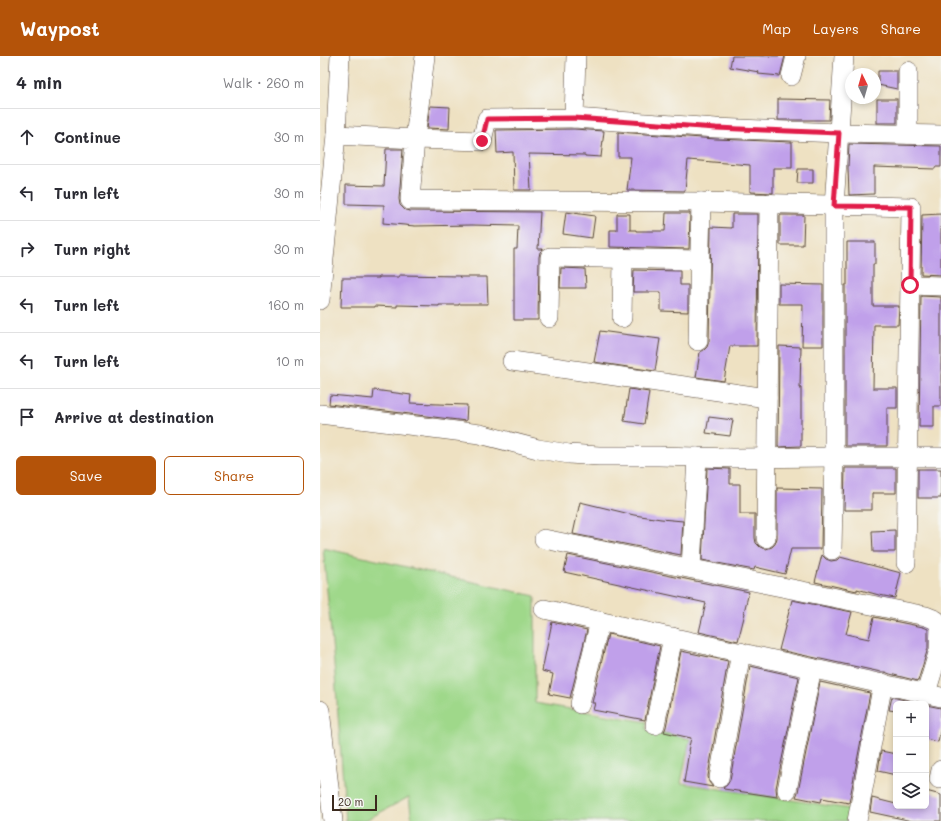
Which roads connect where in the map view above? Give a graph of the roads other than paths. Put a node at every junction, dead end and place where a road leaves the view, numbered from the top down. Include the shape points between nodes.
1 (340, 56) edge
2 (425, 56) edge
3 (576, 56) edge
4 (796, 56) edge
5 (844, 56) edge
6 (908, 70) dead end
7 (791, 76) dead end
8 (329, 106) edge
9 (574, 118) junction
10 (839, 133) junction
11 (908, 134) junction
12 (336, 135) junction
13 (941, 135) edge
14 (415, 139) junction
15 (325, 188) edge
16 (701, 202) junction
17 (769, 203) junction
18 (834, 206) junction
19 (623, 258) junction
20 (700, 260) junction
21 (910, 285) junction
22 (941, 286) edge
23 (320, 300) edge
24 (549, 318) dead end
25 (622, 318) dead end
26 (698, 341) dead end
27 (512, 361) dead end
28 (767, 398) junction
29 (320, 414) edge
30 (834, 456) junction
31 (697, 457) junction
32 (766, 457) junction
33 (908, 457) junction
34 (941, 457) edge
35 (766, 538) dead end
36 (544, 539) dead end
37 (832, 550) dead end
38 (906, 563) dead end
39 (691, 568) junction
40 (544, 609) dead end
41 (600, 621) junction
42 (673, 637) junction
43 (740, 652) junction
44 (939, 657) edge
45 (812, 668) junction
46 (883, 683) junction
47 (934, 695) edge
48 (580, 704) dead end
49 (320, 710) edge
50 (656, 725) dead end
51 (719, 778) dead end
52 (787, 790) dead end
53 (333, 821) edge
54 (856, 821) edge

1 - 8 street
2 - 14 street
3 - 9 street
4 - 7 street
5 - 10 street
6 - 11 street
8 - 12 street
9 - 10 street
9 - 14 street via 487,119 482,141
10 - 11 street
10 - 18 street
11 - 13 street
12 - 14 street
12 - 15 street
14 - 16 street via 410,200
15 - 23 street
16 - 17 street
16 - 20 street
17 - 18 street
17 - 28 street
18 - 21 street via 911,207
18 - 30 street
19 - 20 street
19 - 24 street via 550,257
19 - 25 street
20 - 26 street
21 - 22 street
21 - 33 street
27 - 28 street
28 - 32 street
29 - 31 street via 480,434 569,454
30 - 32 street
30 - 33 street
30 - 37 street
31 - 32 street
31 - 39 street
32 - 35 street
33 - 34 street
33 - 38 street
36 - 39 street
39 - 44 street via 926,616 936,620 940,627
40 - 41 street
41 - 42 street
41 - 48 street
42 - 43 street
42 - 50 street
43 - 45 street
43 - 51 street
44 - 47 street
45 - 46 street
45 - 52 street
46 - 47 street
46 - 54 street
49 - 53 street

